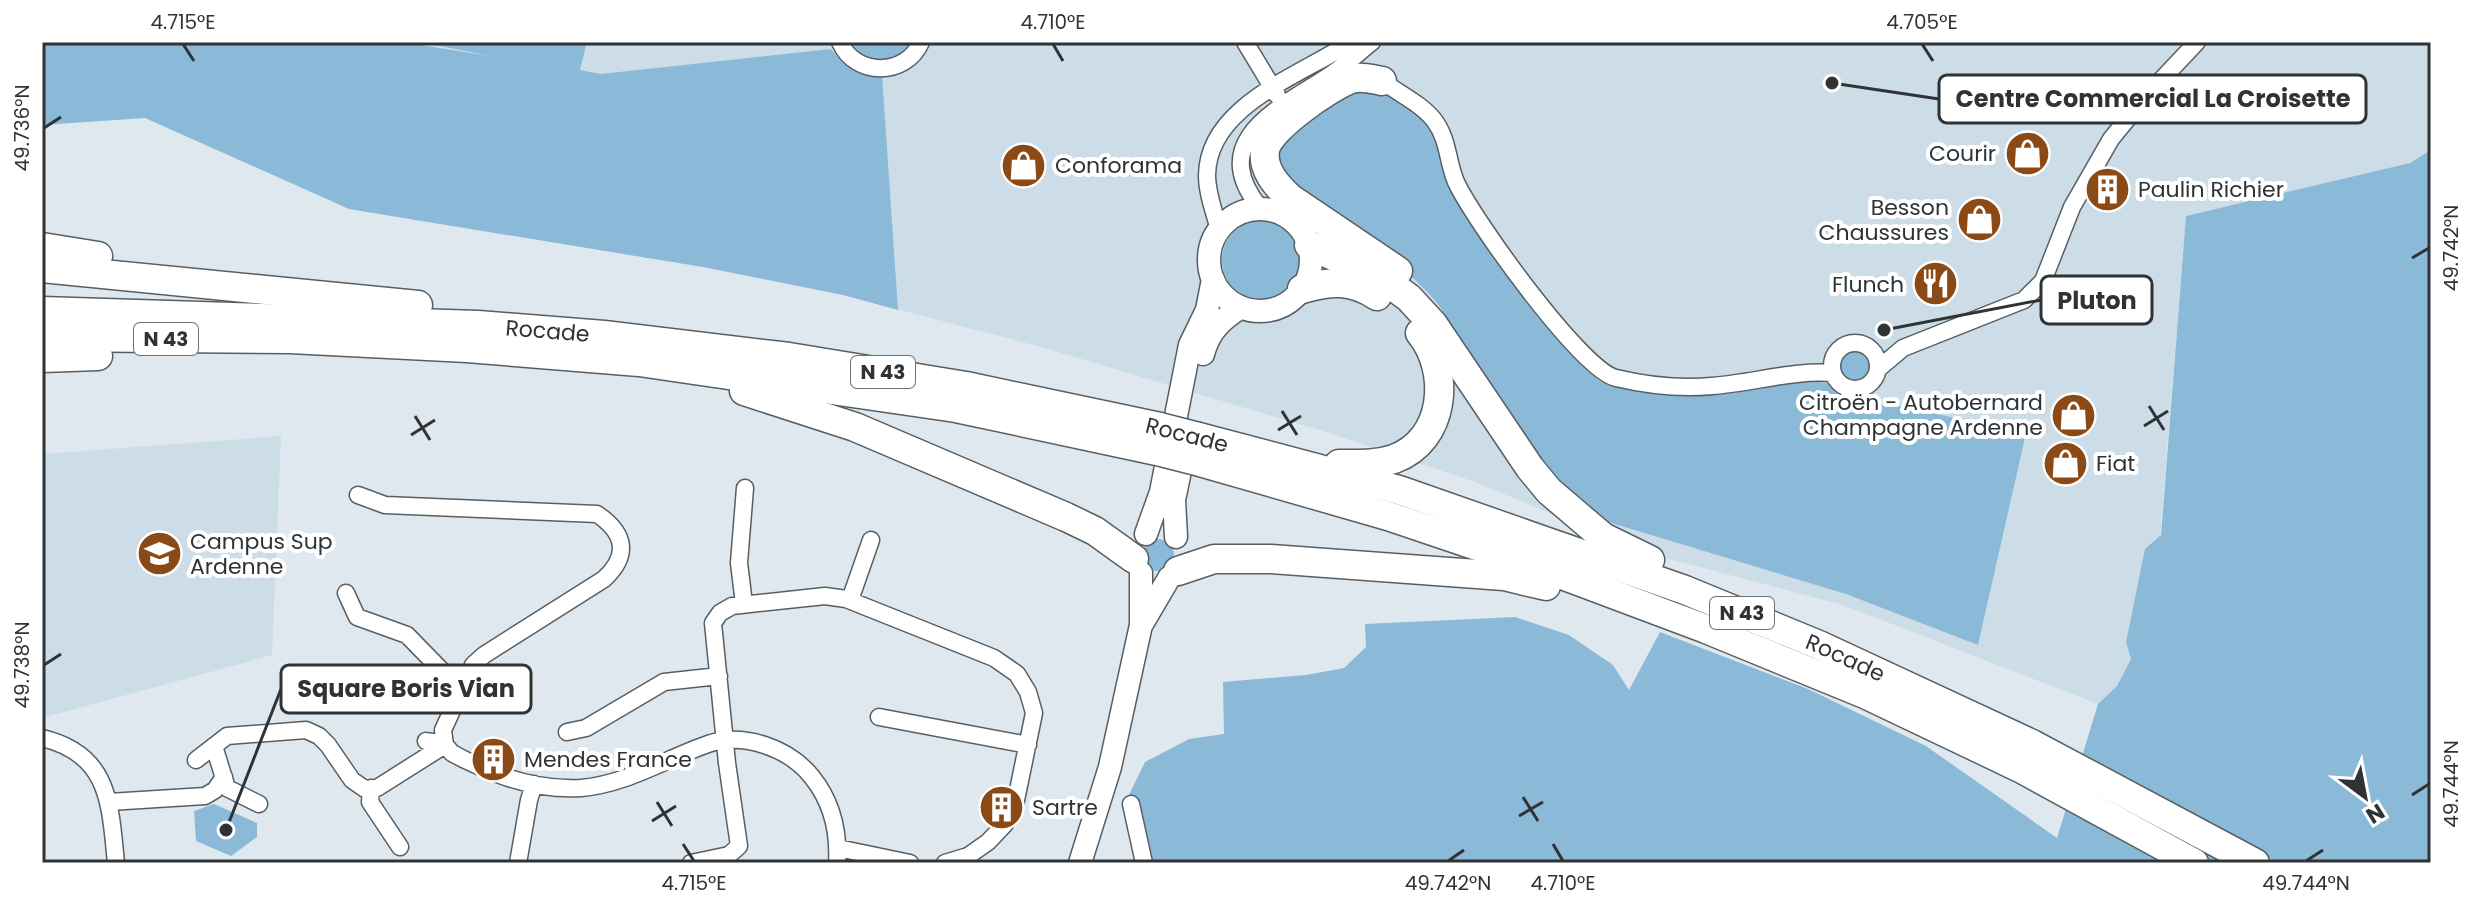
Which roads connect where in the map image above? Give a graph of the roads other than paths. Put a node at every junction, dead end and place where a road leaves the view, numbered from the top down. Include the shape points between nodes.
1 (840, 42) edge
2 (921, 42) edge
3 (1245, 42) edge
4 (1351, 42) edge
5 (1372, 42) edge
6 (2197, 42) edge
7 (1335, 72) junction
8 (1382, 81) junction
9 (1274, 88) junction
10 (1279, 108) junction
11 (1260, 208) junction
12 (1219, 229) junction
13 (1309, 245) junction
14 (42, 247) edge
15 (42, 268) edge
16 (1213, 279) junction
17 (1302, 289) junction
18 (411, 305) junction
19 (1241, 307) junction
20 (42, 311) edge
21 (604, 335) junction
22 (42, 337) edge
23 (290, 339) junction
24 (1903, 348) junction
25 (1872, 350) junction
26 (42, 358) edge
27 (639, 362) junction
28 (1462, 366) junction
29 (1878, 369) junction
30 (1833, 373) junction
31 (1159, 439) junction
32 (1200, 450) junction
33 (745, 488) dead end
34 (358, 495) dead end
35 (1146, 534) junction
36 (1176, 537) junction
37 (871, 540) dead end
38 (1138, 566) junction
39 (1174, 574) junction
40 (346, 593) dead end
41 (850, 600) junction
42 (744, 604) junction
43 (1141, 625) junction
44 (1706, 629) junction
45 (1819, 645) junction
46 (719, 676) junction
47 (463, 686) junction
48 (879, 717) dead end
49 (567, 732) dead end
50 (42, 738) edge
51 (426, 741) dead end
52 (725, 741) junction
53 (445, 745) junction
54 (1028, 745) junction
55 (214, 746) junction
56 (196, 760) dead end
57 (224, 777) junction
58 (534, 784) junction
59 (371, 788) junction
60 (109, 802) junction
61 (259, 804) dead end
62 (1131, 804) dead end
63 (400, 847) dead end
64 (838, 856) edge
65 (116, 863) edge
66 (518, 863) edge
67 (691, 863) edge
68 (910, 863) edge
69 (945, 863) edge
70 (1080, 863) edge
71 (1144, 863) edge
72 (2194, 863) edge
73 (2255, 863) edge

1 - 2 street via 852,60 880,69 908,60
3 - 9 street
4 - 9 street
5 - 7 street
6 - 24 street via 2111,139 2072,207 2043,281 2024,300
7 - 8 street via 1354,66
7 - 10 street
8 - 28 highway via 1352,79 1293,114 1265,149 1268,170 1290,198 1414,283 1443,322
8 - 30 street via 1431,117 1470,206 1565,337 1596,368 1612,378 1710,386
9 - 10 street
9 - 12 street via 1238,111 1213,148 1208,189
10 - 11 street via 1242,149 1240,176
11 - 12 street via 1230,218
11 - 13 street via 1296,223
12 - 16 street via 1209,253
13 - 17 street via 1311,268
13 - 28 highway via 1382,278 1409,298
14 - 18 highway
15 - 18 highway
16 - 19 street via 1224,296
16 - 35 street via 1207,310 1190,345 1161,492
17 - 19 street via 1281,306
17 - 32 highway via 1349,282 1401,311 1417,328 1438,365 1440,399 1429,429 1412,449 1373,464
18 - 21 highway via 554,320
19 - 36 street via 1222,320 1206,343 1174,500
20 - 21 highway, Rocade / N 43 via 478,325
21 - 31 highway, Rocade / N 43 via 789,357 966,386
22 - 23 highway, N 43
23 - 26 highway, N 43 via 200,351
23 - 27 highway, N 43
24 - 25 street
24 - 29 street
25 - 29 street
25 - 30 street via 1859,343 1842,347
27 - 31 highway, N 43
27 - 38 highway via 855,427 1066,517 1105,537
28 - 45 highway via 1530,468 1603,537
29 - 30 street via 1871,383 1857,389 1842,385
31 - 32 highway, N 43, bridge
32 - 44 highway, N 43
32 - 45 highway, Rocade / N 43 via 1399,490 1685,590
33 - 42 street via 739,563
34 - 47 street via 385,505 597,514 618,535 622,548 617,567 484,655
35 - 36 street via 1162,530
35 - 38 street via 1136,545
36 - 39 street via 1184,557
37 - 41 street
38 - 39 street via 1154,580
38 - 43 street
39 - 43 street
39 - 44 highway via 1214,559 1271,559 1504,576
40 - 47 street via 357,617 407,635
41 - 42 street via 825,596
41 - 54 street via 994,658 1017,674 1034,713
42 - 46 street via 720,613 713,623
43 - 70 street via 1110,767
44 - 72 highway, N 43 via 1867,695 2020,768
45 - 73 highway, Rocade / N 43 via 2032,744
46 - 49 street via 664,682 586,728
46 - 52 street
47 - 53 street via 443,730
48 - 54 street
50 - 60 street via 74,749 93,767
51 - 53 street
52 - 58 street via 629,778 581,788
52 - 64 street via 758,743 804,767 823,791 833,816
52 - 67 street via 739,846 729,855
53 - 58 street via 474,764
53 - 59 street via 393,780
54 - 69 street via 1005,824 968,856
55 - 56 street
55 - 57 street
55 - 59 street via 227,736 306,730 328,745 352,780
57 - 60 street via 205,796
57 - 61 street via 227,788
58 - 66 street
59 - 63 street via 370,802
60 - 65 street
62 - 71 street
64 - 68 street

